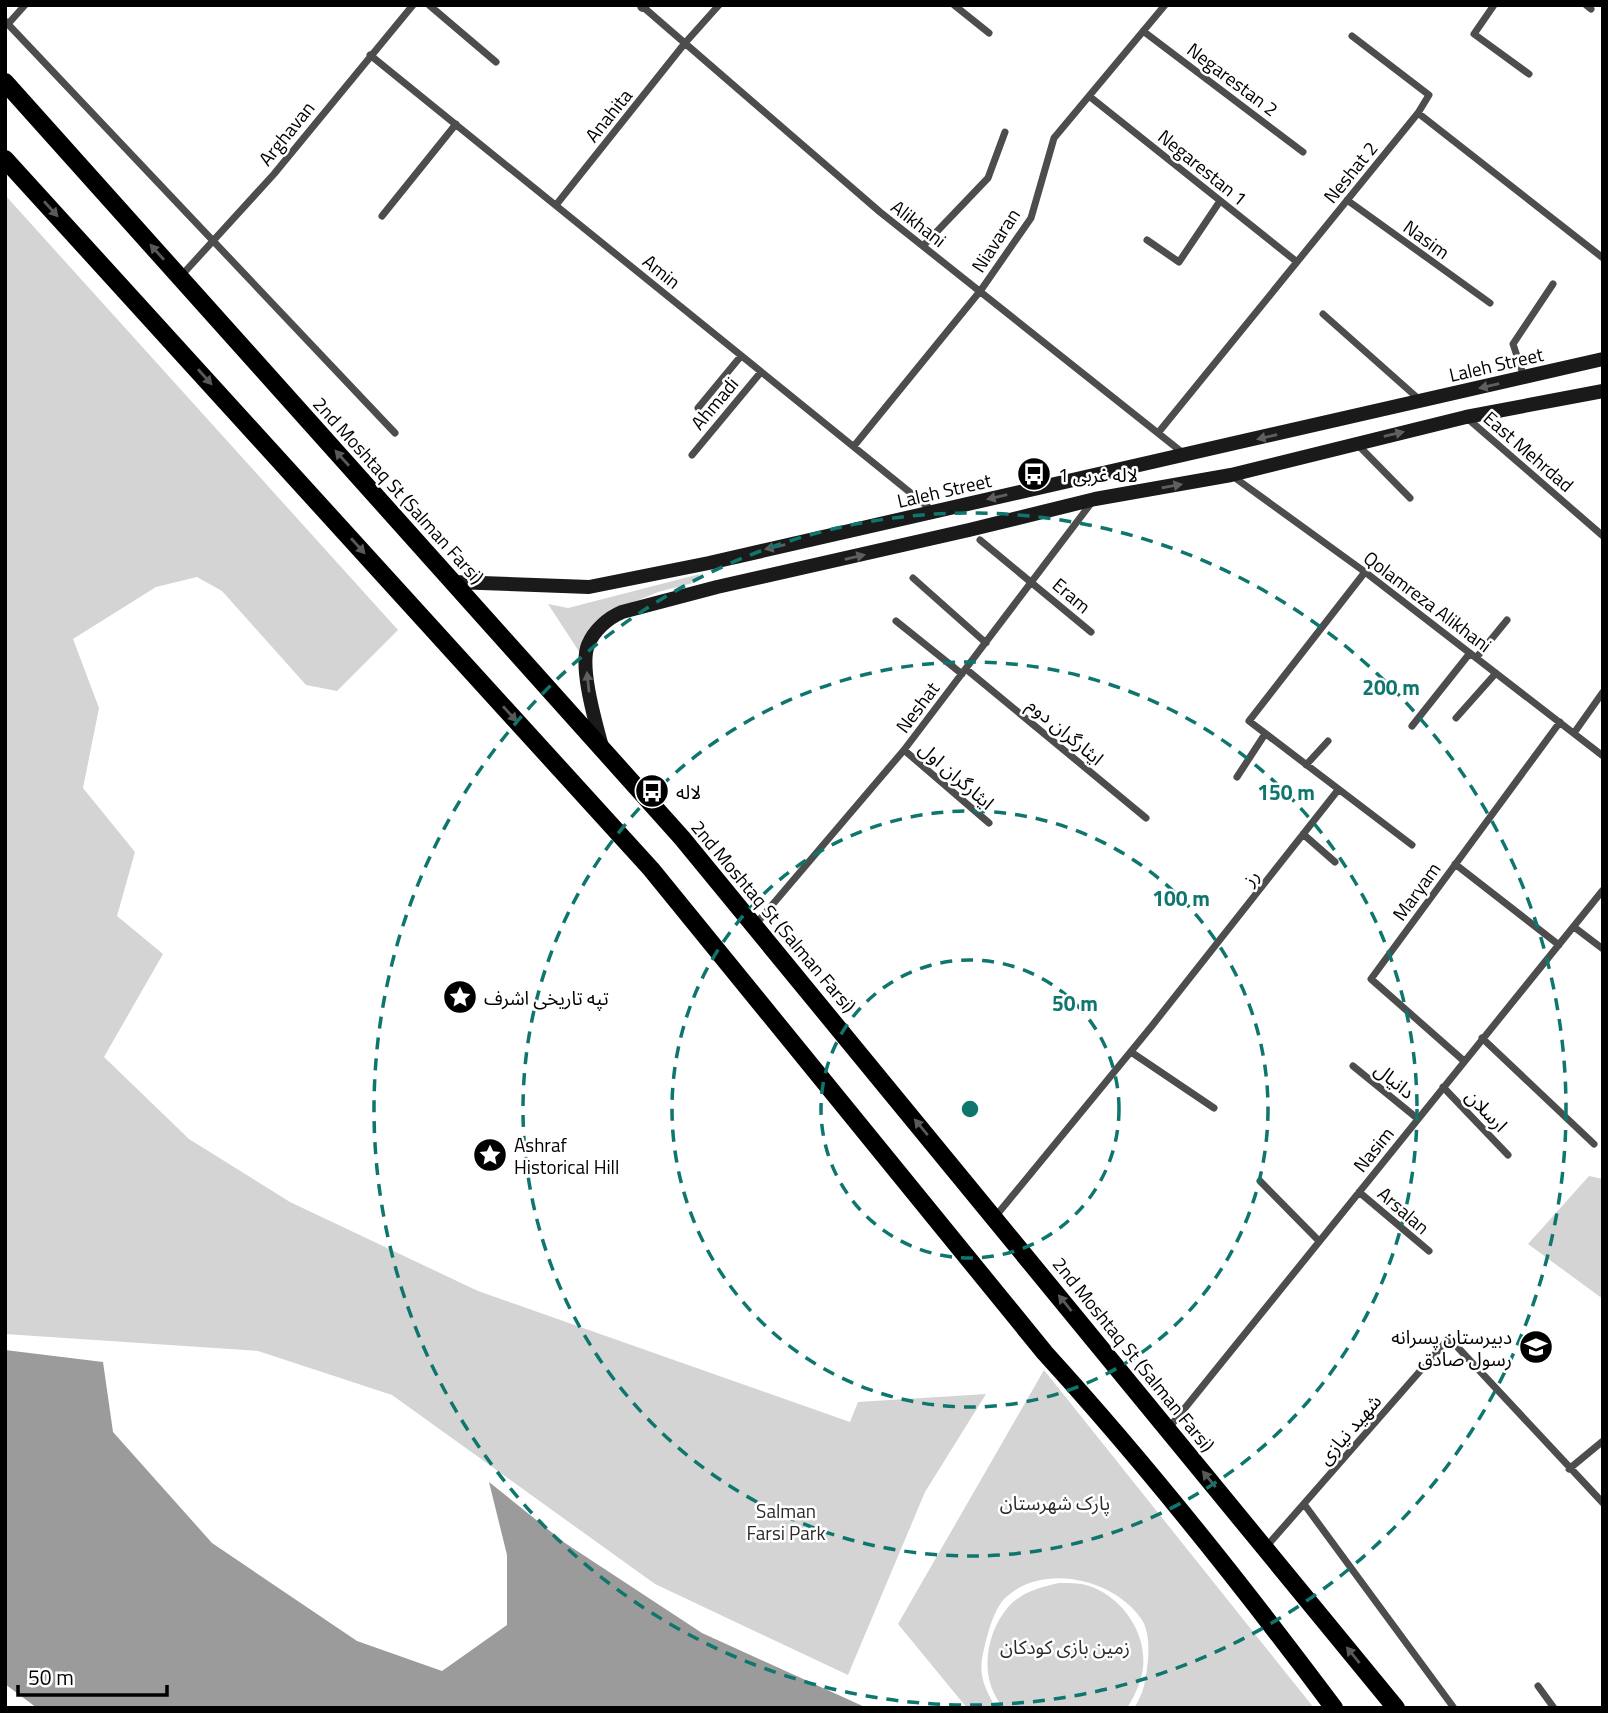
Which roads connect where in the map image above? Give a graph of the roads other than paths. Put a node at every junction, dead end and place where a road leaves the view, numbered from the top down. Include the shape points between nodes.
1 (25, 5) edge
2 (413, 5) edge
3 (429, 5) edge
4 (719, 5) edge
5 (954, 5) edge
6 (1165, 5) edge
7 (1494, 5) edge
8 (643, 6) edge
9 (7, 23) edge
10 (1143, 31) junction
11 (989, 33) dead end
12 (1352, 36) dead end
13 (685, 43) junction
14 (370, 55) junction
15 (496, 62) dead end
16 (1529, 74) dead end
17 (5, 82) edge
18 (1089, 96) junction
19 (1418, 113) junction
20 (456, 124) junction
21 (1006, 132) dead end
22 (1303, 152) dead end
23 (5, 159) edge
24 (1347, 200) junction
25 (1220, 201) junction
26 (556, 205) junction
27 (382, 216) dead end
28 (1147, 240) dead end
29 (212, 241) junction
30 (923, 246) junction
31 (1603, 258) edge
32 (1297, 262) junction
33 (179, 277) junction
34 (1553, 284) dead end
35 (981, 290) junction
36 (1490, 303) dead end
37 (1322, 314) dead end
38 (741, 356) junction
39 (1603, 359) edge
40 (761, 372) junction
41 (1524, 377) junction
42 (1603, 390) edge
43 (1422, 401) junction
44 (698, 408) dead end
45 (1466, 417) junction
46 (1314, 426) junction
47 (395, 433) dead end
48 (1158, 433) junction
49 (1355, 443) junction
50 (854, 446) junction
51 (1322, 451) junction
52 (692, 455) dead end
53 (1185, 455) junction
54 (1231, 475) junction
55 (1410, 498) dead end
56 (1095, 499) junction
57 (934, 512) junction
58 (1603, 536) edge
59 (980, 540) dead end
60 (709, 563) junction
61 (1365, 572) junction
62 (913, 579) dead end
63 (453, 582) junction
64 (1032, 582) junction
65 (718, 587) junction
66 (1507, 620) dead end
67 (896, 621) dead end
68 (1091, 632) dead end
69 (986, 643) junction
70 (1473, 655) junction
71 (964, 672) junction
72 (1496, 673) junction
73 (1603, 692) edge
74 (1456, 718) dead end
75 (1560, 722) junction
76 (1412, 726) dead end
77 (1574, 733) junction
78 (1265, 734) junction
79 (1328, 741) dead end
80 (602, 748) junction
81 (904, 750) junction
82 (1603, 756) edge
83 (1306, 765) junction
84 (1237, 777) dead end
85 (1338, 790) junction
86 (1146, 818) dead end
87 (989, 823) dead end
88 (1303, 834) junction
89 (1412, 845) dead end
90 (1335, 862) dead end
91 (1455, 864) junction
92 (1603, 890) edge
93 (755, 926) junction
94 (1574, 927) junction
95 (1559, 945) junction
96 (1603, 949) edge
97 (1482, 1038) junction
98 (1131, 1052) junction
99 (1464, 1061) junction
100 (1353, 1066) dead end
101 (1443, 1087) junction
102 (1214, 1108) dead end
103 (1418, 1119) junction
104 (1594, 1144) dead end
105 (1508, 1155) dead end
106 (1260, 1181) dead end
107 (1359, 1192) junction
108 (995, 1217) junction
109 (1319, 1241) junction
110 (1429, 1251) dead end
111 (1168, 1429) junction
112 (1603, 1441) edge
113 (1569, 1469) junction
114 (1603, 1503) edge
115 (1304, 1504) junction
116 (1266, 1548) junction
117 (1538, 1686) dead end
118 (1334, 1708) edge
119 (1396, 1708) edge
120 (1454, 1708) edge
121 (1554, 1708) edge

1 - 9 street
2 - 14 street, Arghavan
3 - 15 street
4 - 13 street, Anahita
5 - 11 street
6 - 10 street, Niavaran
7 - 16 street via 1474,34
8 - 13 street, Alikhani
9 - 29 street
10 - 18 street, Niavaran
10 - 22 street, Negarestan 2
12 - 19 street via 1429,95
13 - 26 street, Anahita
13 - 30 street, Alikhani
14 - 20 street, Amin
14 - 29 street, Arghavan via 274,174
33 -> 17 main road, 2nd Moshtaq St (Salman Farsi)
18 - 25 street, Negarestan 1
18 - 35 street, Niavaran via 1054,138 1031,218
19 - 24 street, Neshat 2
19 - 31 street
20 - 26 street, Amin
20 - 27 street
21 - 30 street via 988,178
23 -> 118 main road via 651,869 1045,1353 1254,1601
24 - 32 street, Neshat 2
24 - 36 street, Nasim
25 - 28 street via 1179,262
25 - 32 street, Negarestan 1
26 - 38 street, Amin
29 - 33 street, Arghavan
29 - 47 street
30 - 35 street, Alikhani
32 - 48 street, Neshat 2
63 -> 33 main road, 2nd Moshtaq St (Salman Farsi)
34 - 41 street via 1513,344
35 - 48 street, Alikhani
35 - 50 street, Niavaran
37 - 43 street
38 - 40 street, Amin
38 - 44 street
39 - 41 main road, Laleh Street
40 - 50 street, Amin
40 - 52 street, Ahmadi
41 -> 43 main road, Laleh Street
42 - 45 main road
43 - 46 main road, Laleh Street
49 -> 45 main road
45 - 58 street, East Mehrdad
46 - 51 main road
46 -> 53 main road, Laleh Street
48 - 53 street, Alikhani
49 - 51 main road
49 - 55 street
50 - 57 street, Amin
51 - 54 main road
53 -> 57 main road, Laleh Street
56 -> 54 main road
54 - 61 street, Qolamreza Alikhani
56 - 64 street, Neshat
65 -> 56 main road
57 -> 60 main road, Laleh Street
59 - 64 street, Eram
60 - 63 main road, Laleh Street via 589,587
60 - 65 main road
61 - 70 street, Qolamreza Alikhani
61 - 78 street via 1249,721
62 - 69 street
63 - 80 main road, 2nd Moshtaq St (Salman Farsi)
64 - 68 street, Eram
64 - 69 street, Neshat
80 -> 65 main road via 586,661 587,646 597,630 622,612
66 - 70 street
67 - 71 street, ایثارگران دوم
69 - 71 street, Neshat
70 - 72 street, Qolamreza Alikhani
70 - 76 street
71 - 81 street, Neshat
71 - 86 street, ایثارگران دوم
72 - 74 street
72 - 75 street, Qolamreza Alikhani
73 - 77 street
75 - 77 street, Qolamreza Alikhani
75 - 91 street, Maryam
77 - 82 street, Qolamreza Alikhani
78 - 83 street
78 - 84 street
79 - 83 street
80 - 93 main road, 2nd Moshtaq St (Salman Farsi)
81 - 87 street, ایثارگران اول
81 - 93 street, Neshat
83 - 85 street
85 - 88 street, رز
85 - 89 street
88 - 90 street
88 - 98 street, رز
91 - 95 street
91 - 99 street, Maryam via 1371,979
92 - 94 street, Nasim
108 -> 93 main road, 2nd Moshtaq St (Salman Farsi)
94 - 95 street, Nasim
94 - 96 street
95 - 97 street, Nasim
97 - 99 street, Nasim
97 - 104 street
98 - 102 street
98 - 108 street, رز
99 - 101 street, Nasim
100 - 103 street, دانیال
101 - 103 street, Nasim
101 - 105 street, ارسلان
103 - 107 street, Nasim
106 - 109 street
107 - 109 street, Nasim
107 - 110 street, Arsalan
111 -> 108 main road, 2nd Moshtaq St (Salman Farsi)
109 - 111 street, Nasim
116 -> 111 main road, 2nd Moshtaq St (Salman Farsi)
112 - 113 street
113 - 114 street, شهید نیازی
113 - 115 street, شهید نیازی via 1449,1338
115 - 116 street, شهید نیازی
115 - 120 street
119 -> 116 main road, 2nd Moshtaq St (Salman Farsi)
117 - 121 street

